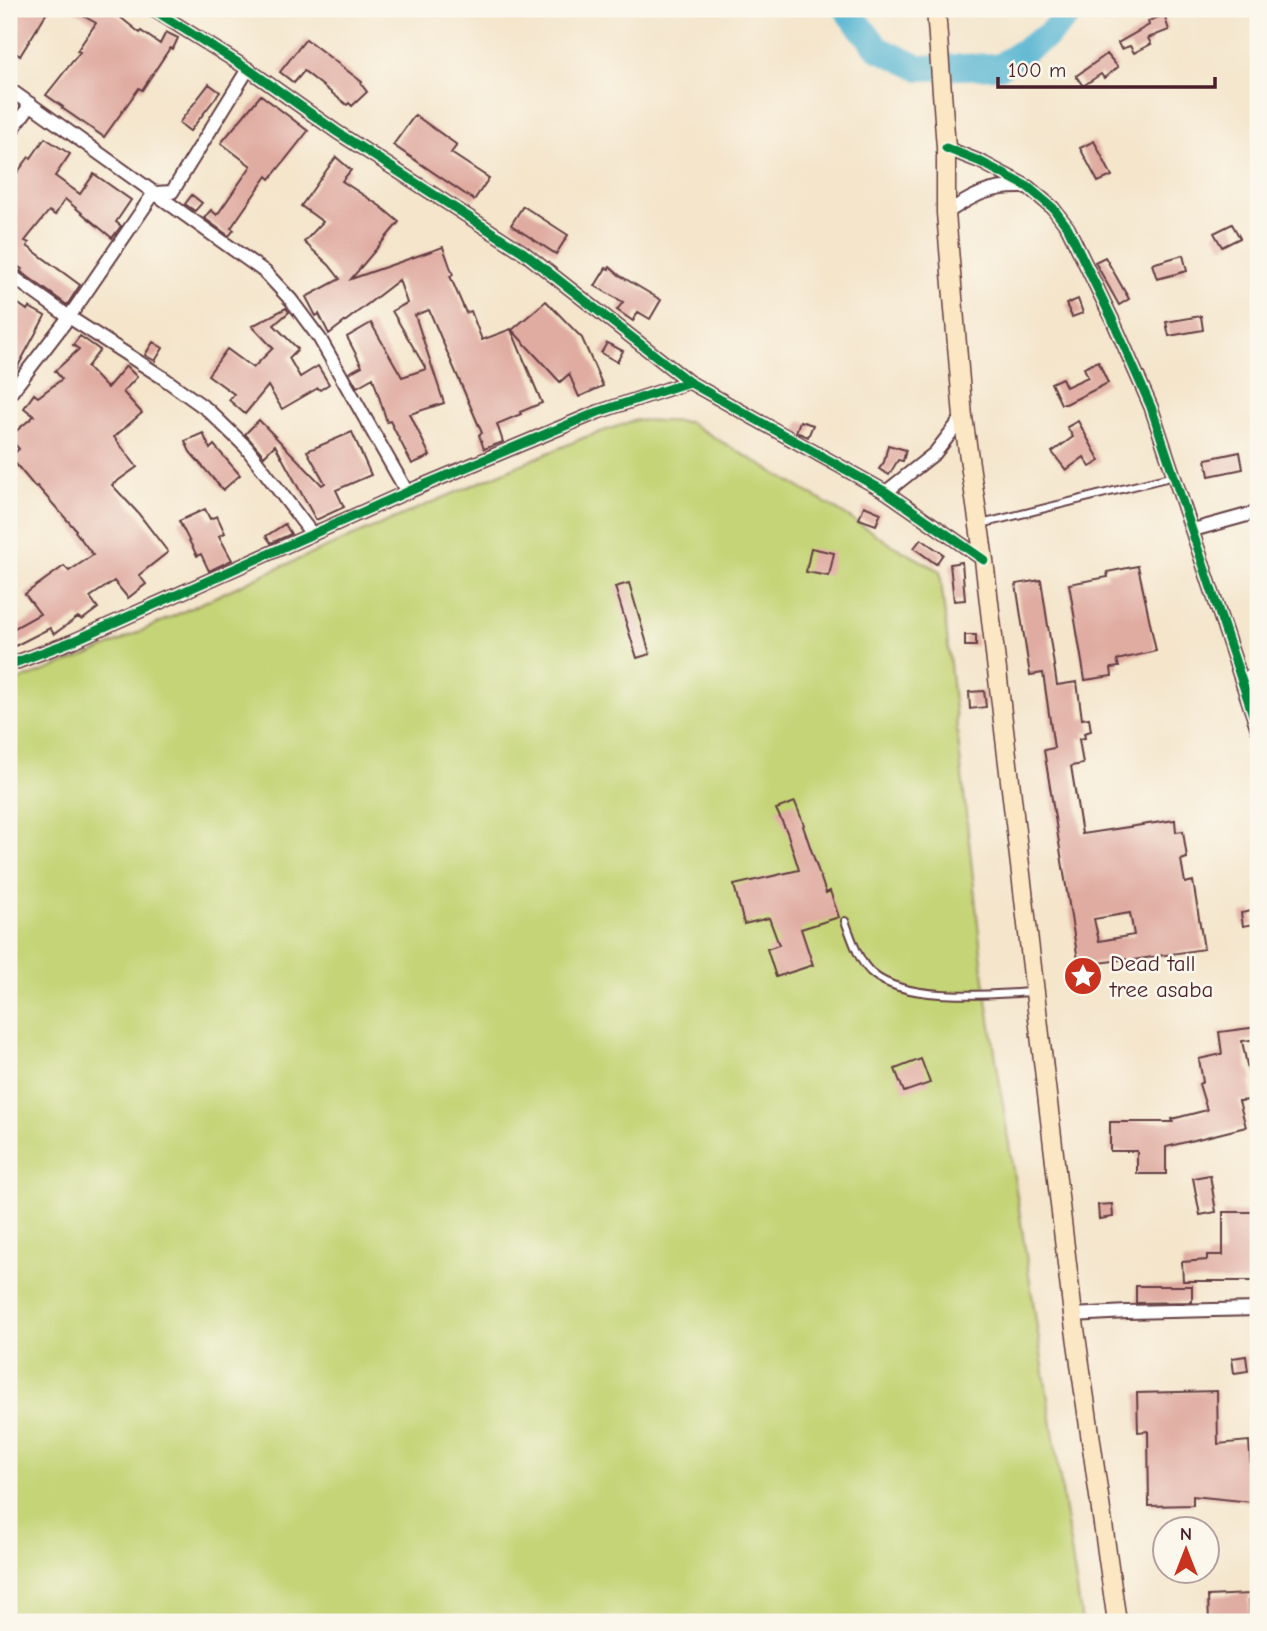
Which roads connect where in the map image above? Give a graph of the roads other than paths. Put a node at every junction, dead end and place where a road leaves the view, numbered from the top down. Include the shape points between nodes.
1 (152, 9) edge
2 (936, 9) edge
3 (248, 69) junction
4 (9, 89) edge
5 (31, 104) junction
6 (9, 134) edge
7 (946, 148) junction
8 (1028, 187) junction
9 (154, 193) junction
10 (946, 214) junction
11 (9, 274) edge
12 (69, 317) junction
13 (689, 382) junction
14 (9, 394) edge
15 (963, 417) junction
16 (1174, 476) junction
17 (407, 492) junction
18 (886, 492) junction
19 (1258, 512) edge
20 (979, 524) junction
21 (1192, 530) junction
22 (312, 534) junction
23 (984, 561) junction
24 (9, 665) edge
25 (1258, 673) edge
26 (1242, 680) junction
27 (1258, 730) edge
28 (845, 921) dead end
29 (1035, 992) junction
30 (1258, 1309) edge
31 (1073, 1315) junction
32 (1117, 1622) edge

1 - 3 street
2 - 7 main road
3 - 9 street via 172,192
3 - 13 street via 523,252
4 - 5 street
5 - 6 street
5 - 9 street
7 - 8 street
7 - 10 main road
8 - 10 street via 982,192
8 - 16 street via 1068,228 1151,407
9 - 12 street
9 - 17 street via 265,272 291,300 320,339
10 - 15 main road
11 - 12 street
12 - 14 street
12 - 22 street via 208,410 246,447
13 - 17 street via 598,412
13 - 18 street
15 - 18 street via 935,453
15 - 20 main road
16 - 20 lane
16 - 21 street
17 - 22 street
18 - 23 street
19 - 21 street
20 - 23 main road
21 - 26 street
22 - 24 street
23 - 29 main road
25 - 26 street
26 - 27 street
28 - 29 lane via 866,967 884,981 942,994
29 - 31 main road
30 - 31 street
31 - 32 main road

